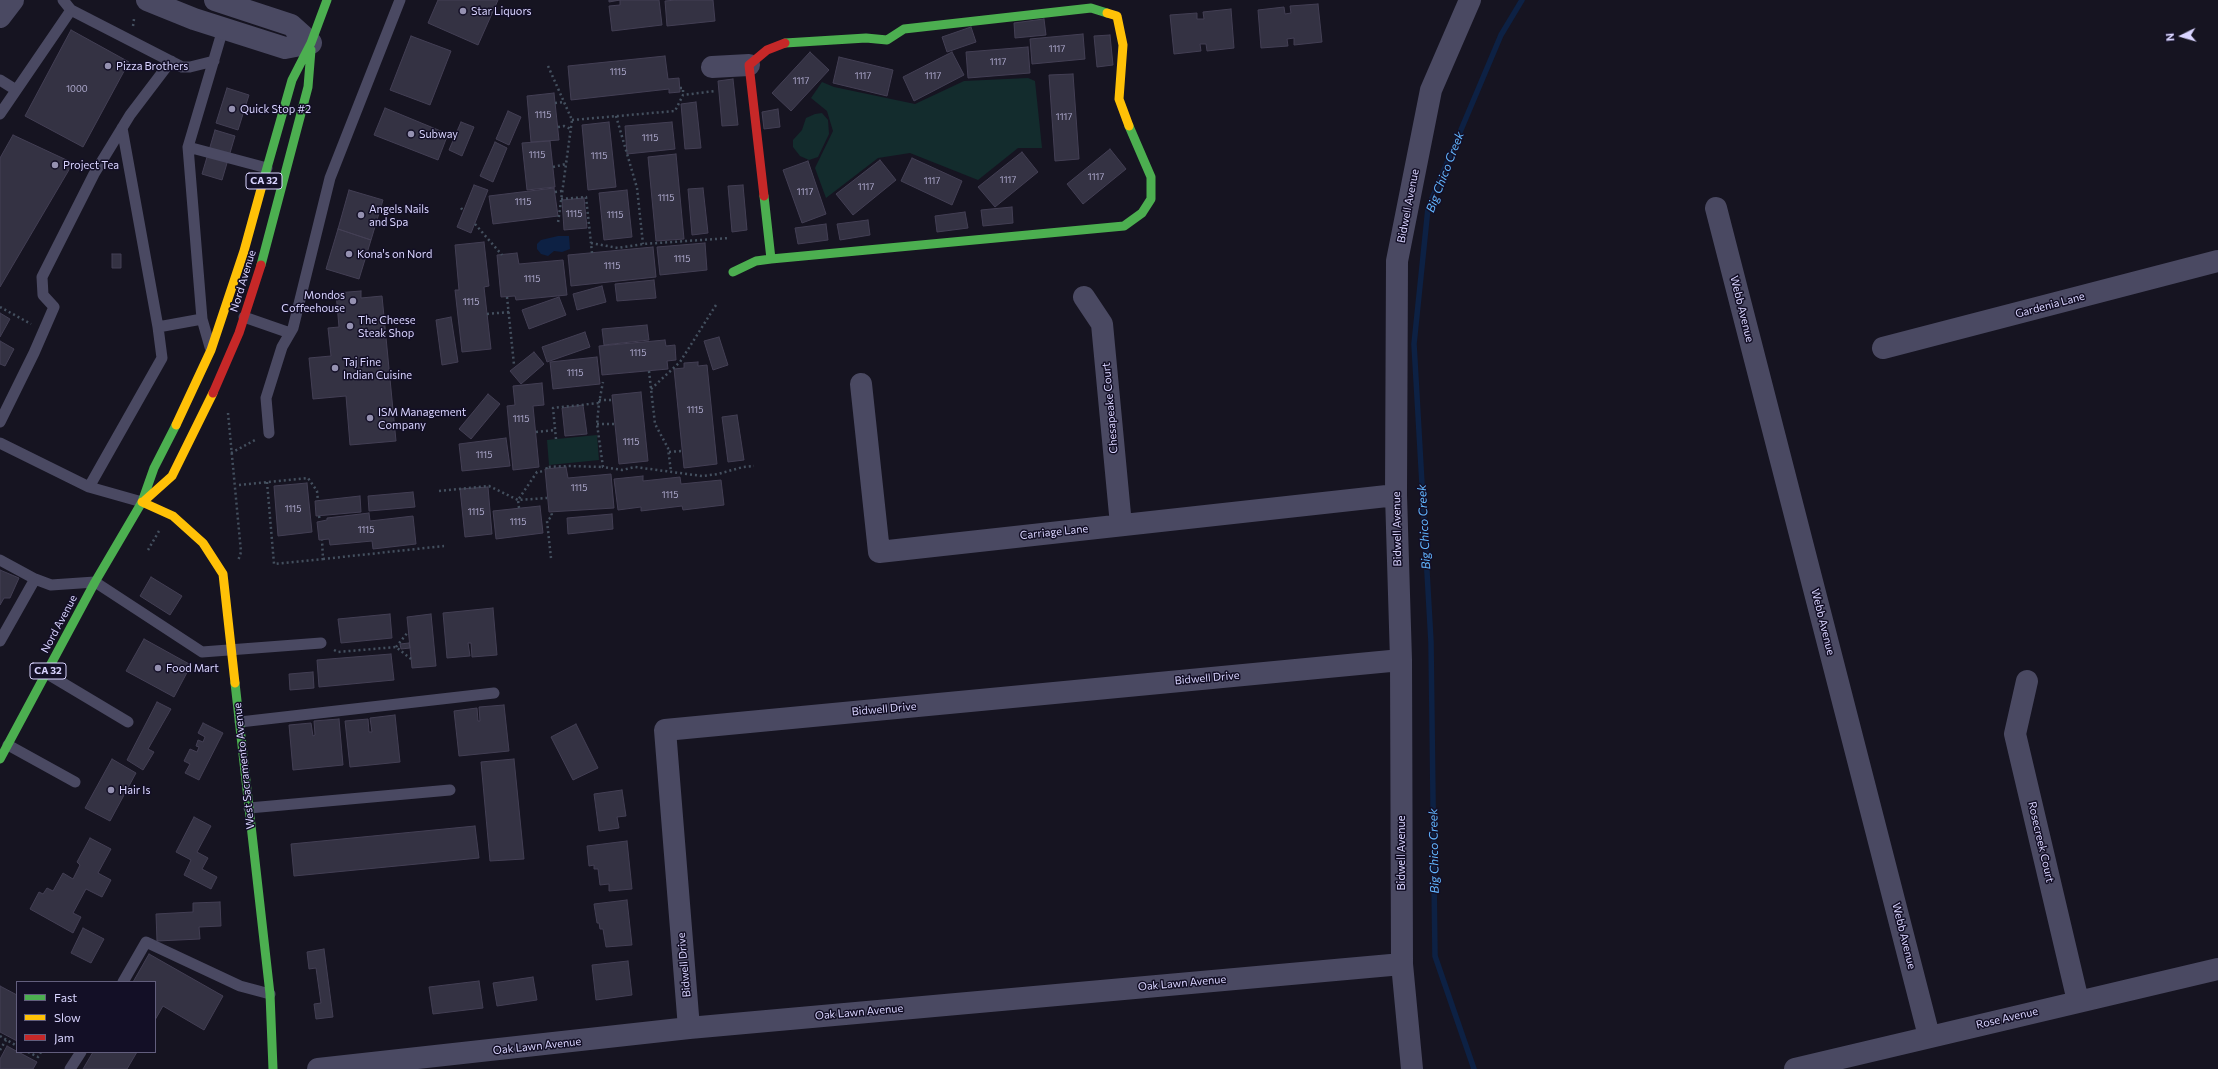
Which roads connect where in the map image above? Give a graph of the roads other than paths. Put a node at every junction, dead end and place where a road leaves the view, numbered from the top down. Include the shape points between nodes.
1 (63, 0) edge
2 (147, 0) edge
3 (215, 0) edge
4 (326, 0) edge
5 (400, 0) edge
6 (1470, 0) edge
7 (71, 10) junction
8 (223, 29) junction
9 (311, 43) junction
10 (171, 61) junction
11 (214, 61) junction
12 (748, 65) junction
13 (712, 67) dead end
14 (0, 80) edge
15 (16, 90) junction
16 (0, 114) edge
17 (122, 128) junction
18 (188, 147) junction
19 (267, 168) junction
20 (1716, 208) dead end
21 (771, 258) junction
22 (2218, 261) edge
23 (733, 272) dead end
24 (1084, 297) dead end
25 (244, 317) junction
26 (202, 319) junction
27 (158, 327) junction
28 (290, 333) junction
29 (1883, 348) dead end
30 (211, 350) junction
31 (861, 384) dead end
32 (0, 422) edge
33 (269, 433) road end
34 (0, 443) edge
35 (90, 487) junction
36 (1396, 495) junction
37 (142, 502) junction
38 (1120, 525) junction
39 (0, 560) edge
40 (35, 579) junction
41 (95, 582) junction
42 (0, 641) edge
43 (321, 643) dead end
44 (232, 650) junction
45 (1401, 660) junction
46 (46, 673) junction
47 (2027, 682) dead end
48 (494, 693) dead end
49 (128, 722) dead end
50 (240, 722) junction
51 (0, 732) edge
52 (9, 742) junction
53 (0, 759) edge
54 (75, 782) dead end
55 (450, 790) dead end
56 (249, 808) junction
57 (1402, 964) junction
58 (2218, 969) edge
59 (124, 981) edge
60 (270, 994) junction
61 (2078, 1001) junction
62 (689, 1028) junction
63 (1929, 1036) junction
64 (80, 1053) edge
65 (70, 1069) edge
66 (273, 1069) edge
67 (318, 1069) edge
68 (1412, 1069) edge
69 (1795, 1069) edge

1 - 7 lane
2 - 8 street
3 - 9 street via 291,25
4 - 9 street, Nord Avenue / CA 32
5 - 28 lane via 330,178
6 - 36 street, Bidwell Avenue via 1431,90 1397,261
7 - 10 lane
7 - 15 lane
8 - 9 street via 285,48
8 - 11 lane
9 - 19 street, Nord Avenue / CA 32 via 292,80
9 - 25 street, Nord Avenue / CA 32 via 308,87 260,268
10 - 11 lane via 182,67 190,67
10 - 17 lane
11 - 18 lane
12 - 13 street
12 - 21 street
12 - 21 street via 767,50 785,43 866,38 887,40 904,29 1090,8 1116,16 1123,45 1120,99 1124,115 1151,177 1151,199 1142,213 1124,226
14 - 15 lane
15 - 16 lane
17 - 27 lane
17 - 32 lane via 94,174 42,277 43,295 54,307
18 - 19 lane
18 - 26 lane
19 - 30 street, Nord Avenue / CA 32 via 244,250
20 - 63 street, Webb Avenue
21 - 23 street via 756,261
22 - 29 street, Gardenia Lane
24 - 38 street, Chesapeake Court via 1102,324
25 - 28 lane
25 - 37 street, Nord Avenue / CA 32 via 208,406 172,476
26 - 27 lane
26 - 30 lane
27 - 35 lane via 162,358
28 - 33 lane via 282,347 266,398
30 - 37 street, Nord Avenue / CA 32 via 154,468
31 - 38 street, Carriage Lane via 879,552
34 - 35 lane
35 - 37 lane
36 - 38 street, Carriage Lane
36 - 45 street, Bidwell Avenue
37 - 41 street, Nord Avenue / CA 32
37 - 44 street, West Sacramento Avenue via 173,516 203,543 223,574
39 - 40 lane
40 - 41 lane via 51,585
40 - 42 lane
41 - 44 lane via 202,652
41 - 46 street, Nord Avenue / CA 32
43 - 44 lane
44 - 50 street, West Sacramento Avenue
45 - 57 street, Bidwell Avenue
45 - 62 street, Bidwell Drive via 665,730
46 - 49 lane
46 - 52 street, Nord Avenue / CA 32
47 - 61 street, Rosecreek Court via 2015,734
48 - 50 lane
50 - 56 street, West Sacramento Avenue
51 - 52 lane
52 - 53 street, Nord Avenue / CA 32
52 - 54 lane
55 - 56 lane
56 - 60 street, West Sacramento Avenue
57 - 62 street, Oak Lawn Avenue
57 - 68 street, Bidwell Avenue
58 - 61 street, Rose Avenue
59 - 60 lane via 146,942 240,986
60 - 66 street, West Sacramento Avenue
61 - 63 street, Rose Avenue
62 - 67 street, Oak Lawn Avenue
63 - 69 street, Rose Avenue
64 - 65 lane

